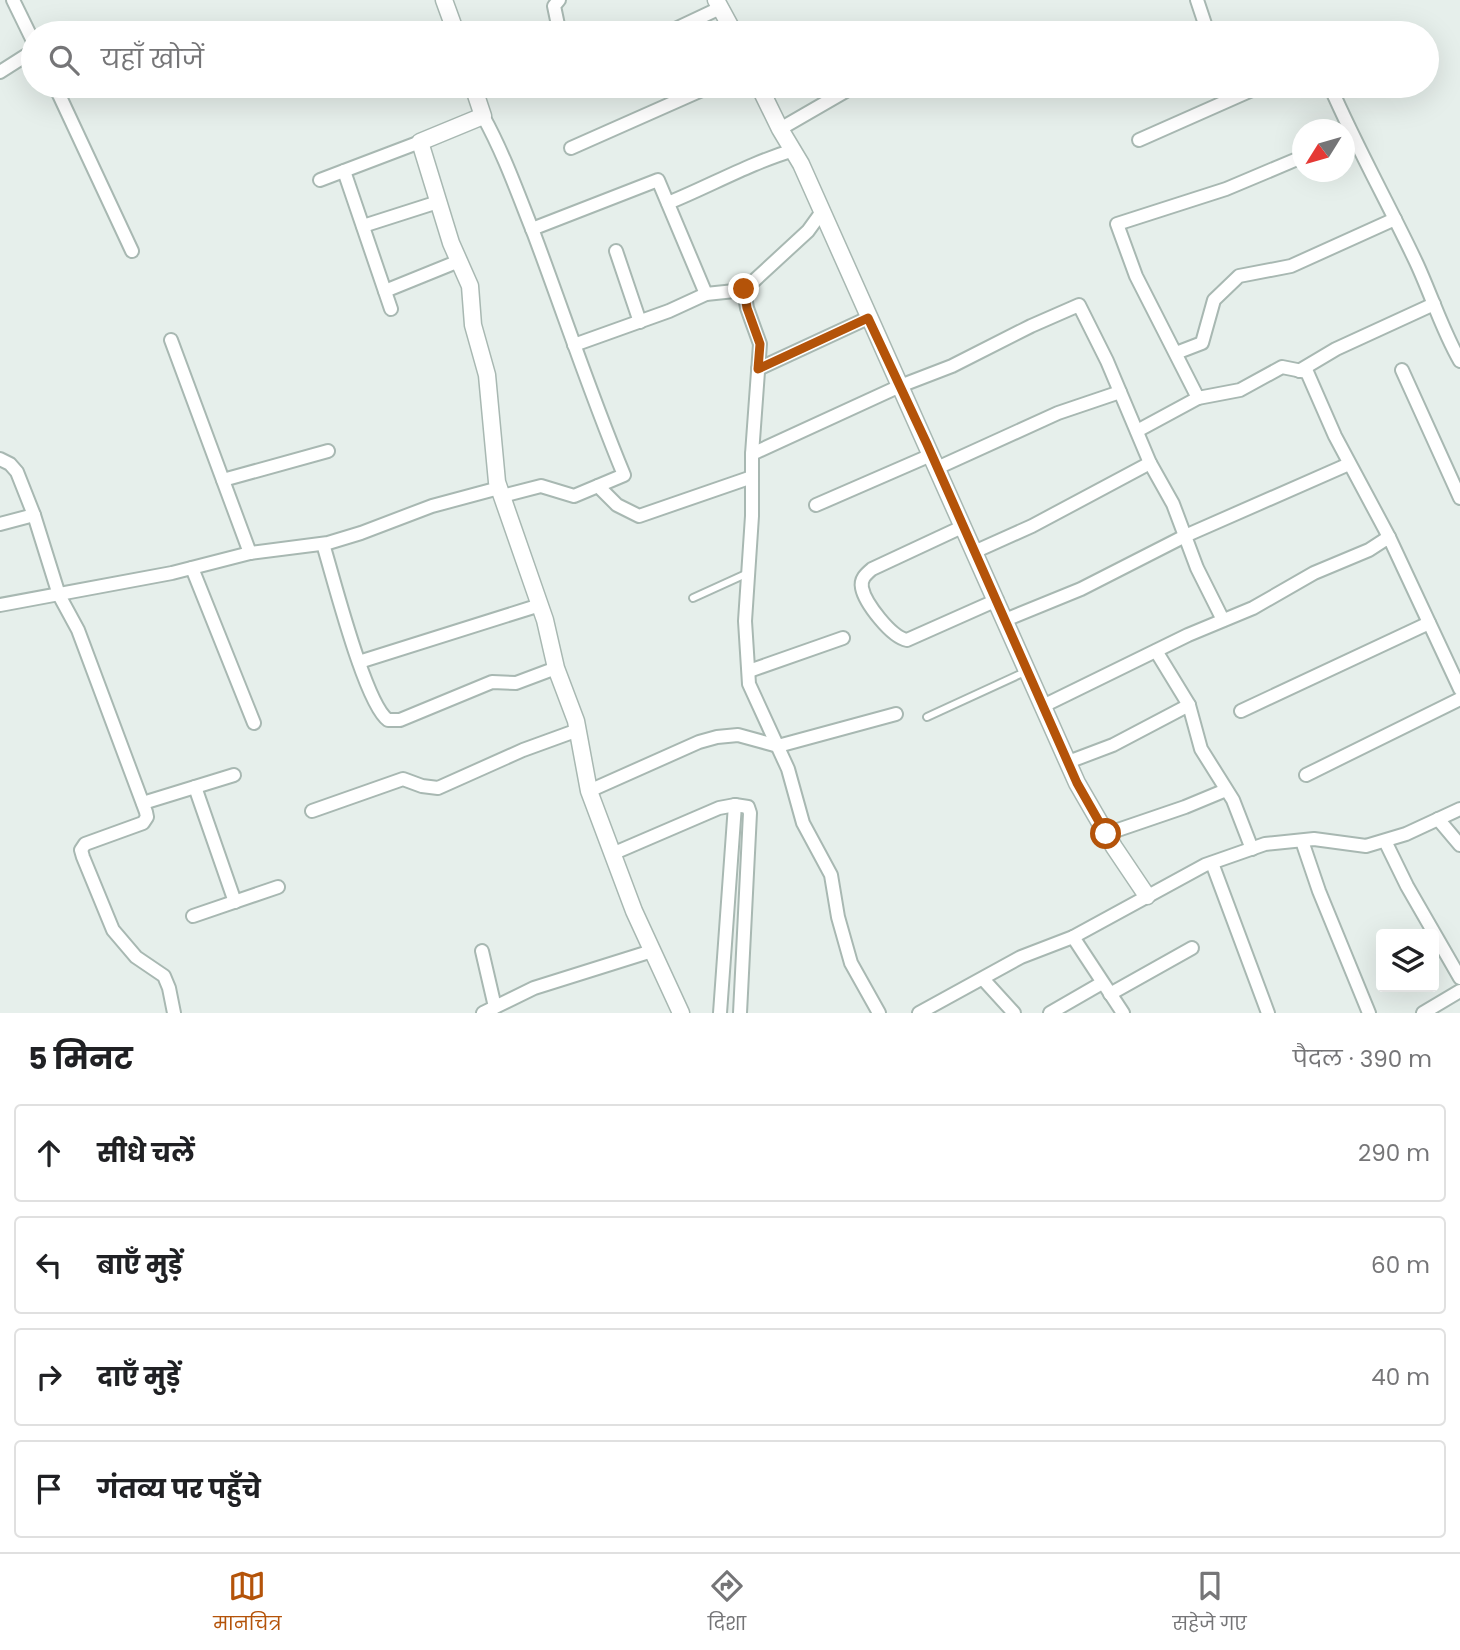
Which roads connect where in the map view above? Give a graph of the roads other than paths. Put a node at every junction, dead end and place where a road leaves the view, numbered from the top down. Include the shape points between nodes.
1 (13, 0) edge
2 (444, 0) edge
3 (559, 0) edge
4 (1197, 0) edge
5 (718, 4) edge
6 (23, 21) edge
7 (452, 21) edge
8 (557, 21) edge
9 (688, 21) edge
10 (727, 21) edge
11 (1204, 21) edge
12 (21, 59) edge
13 (0, 72) edge
14 (61, 98) edge
15 (477, 98) edge
16 (684, 98) edge
17 (765, 98) edge
18 (834, 98) edge
19 (1234, 98) edge
20 (1335, 98) edge
21 (484, 116) junction
22 (1342, 119) edge
23 (780, 129) junction
24 (1139, 140) dead end
25 (420, 142) junction
26 (571, 148) dead end
27 (1355, 148) edge
28 (794, 150) junction
29 (1292, 162) edge
30 (344, 171) junction
31 (320, 180) dead end
32 (438, 201) junction
33 (668, 203) junction
34 (821, 214) junction
35 (1395, 219) junction
36 (363, 226) junction
37 (532, 229) junction
38 (132, 251) dead end
39 (616, 251) dead end
40 (459, 261) junction
41 (744, 289) junction
42 (385, 291) junction
43 (706, 294) junction
44 (1434, 304) junction
45 (391, 309) dead end
46 (868, 318) junction
47 (640, 322) junction
48 (171, 340) dead end
49 (573, 345) junction
50 (1176, 353) junction
51 (1460, 361) edge
52 (758, 369) junction
53 (1402, 370) dead end
54 (1299, 371) junction
55 (900, 386) junction
56 (1120, 392) junction
57 (1198, 398) junction
58 (1137, 431) junction
59 (328, 451) dead end
60 (752, 454) junction
61 (0, 459) edge
62 (934, 461) junction
63 (1150, 463) junction
64 (1349, 464) junction
65 (752, 477) junction
66 (223, 480) junction
67 (598, 486) junction
68 (501, 492) junction
69 (1460, 498) edge
70 (816, 505) dead end
71 (34, 515) junction
72 (0, 524) edge
73 (962, 527) junction
74 (1185, 536) junction
75 (1389, 537) junction
76 (323, 544) junction
77 (974, 552) junction
78 (250, 553) junction
79 (192, 568) junction
80 (750, 572) junction
81 (59, 595) junction
82 (693, 598) dead end
83 (997, 600) junction
84 (0, 605) edge
85 (540, 605) junction
86 (1005, 620) junction
87 (1223, 620) junction
88 (1429, 623) junction
89 (843, 638) dead end
90 (1156, 651) junction
91 (359, 663) junction
92 (556, 668) junction
93 (748, 671) junction
94 (1027, 671) junction
95 (1460, 689) edge
96 (1460, 699) edge
97 (1189, 705) junction
98 (1043, 706) junction
99 (1241, 711) dead end
100 (896, 714) dead end
101 (927, 717) dead end
102 (254, 723) dead end
103 (578, 730) junction
104 (778, 746) junction
105 (1068, 762) junction
106 (234, 775) dead end
107 (1306, 775) dead end
108 (195, 787) junction
109 (1226, 790) junction
110 (589, 791) junction
111 (144, 803) junction
112 (735, 805) junction
113 (1460, 809) edge
114 (312, 811) dead end
115 (1438, 818) junction
116 (1106, 834) junction
117 (1302, 841) junction
118 (1385, 841) junction
119 (1460, 845) edge
120 (1252, 849) junction
121 (612, 854) junction
122 (1212, 863) junction
123 (278, 887) dead end
124 (1147, 896) junction
125 (235, 902) junction
126 (193, 916) dead end
127 (725, 933) junction
128 (744, 933) junction
129 (1073, 937) junction
130 (1192, 948) dead end
131 (482, 951) dead end
132 (652, 951) junction
133 (1460, 978) edge
134 (983, 979) junction
135 (1106, 988) junction
136 (1460, 992) edge
137 (489, 1010) edge
138 (174, 1013) edge
139 (681, 1013) edge
140 (720, 1013) edge
141 (740, 1013) edge
142 (879, 1013) edge
143 (919, 1013) edge
144 (1014, 1013) edge
145 (1050, 1013) edge
146 (1123, 1013) edge
147 (1268, 1013) edge
148 (1369, 1013) edge
149 (1423, 1013) edge

1 - 6 street
2 - 7 street
3 - 8 street via 554,10
4 - 11 street
5 - 9 street
5 - 10 street
12 - 13 street
14 - 38 street
15 - 21 street
16 - 26 street
17 - 23 street
18 - 23 street
19 - 24 street
20 - 22 street
21 - 25 street
21 - 37 street
23 - 28 street
25 - 30 street
25 - 32 street
27 - 35 street
28 - 33 street via 760,160
28 - 34 street
29 - 50 street via 1226,189 1117,223 1136,276
30 - 31 street
30 - 36 street
32 - 36 street
32 - 40 street
33 - 37 street via 659,180
33 - 43 street
34 - 41 street
34 - 46 street
35 - 44 street
35 - 50 street via 1292,266 1239,276 1214,300 1202,343
36 - 42 street
37 - 49 street
39 - 47 street
40 - 42 street
40 - 68 street via 470,286 473,326 487,375
41 - 43 street
41 - 52 street via 760,344
42 - 45 street
43 - 47 street
44 - 51 street
44 - 54 street
46 - 52 street
46 - 55 street
47 - 49 street
48 - 66 street
49 - 67 street via 624,475
50 - 57 street
52 - 60 street
53 - 69 street
54 - 57 street via 1282,367 1240,390
54 - 64 street via 1307,372
55 - 56 street via 1079,305
55 - 60 street
55 - 62 street
56 - 58 street
56 - 62 street
57 - 58 street
58 - 63 street
59 - 66 street
60 - 65 street
61 - 71 street via 17,472
62 - 70 street
62 - 73 street
63 - 74 street
63 - 77 street
64 - 74 street
64 - 75 street
65 - 67 street via 639,516 617,505
65 - 80 street
66 - 78 street
67 - 68 street via 574,496 541,486
68 - 76 street via 432,506
68 - 85 street
71 - 72 street
71 - 81 street
73 - 77 street
73 - 83 street via 872,569 862,581 866,598 889,630 907,640
74 - 86 street via 1081,589
74 - 87 street
75 - 87 street
75 - 88 street
76 - 78 street
76 - 91 street
77 - 83 street
78 - 79 street
79 - 81 street
79 - 102 street
80 - 82 lane
80 - 93 street via 745,621
81 - 84 street
81 - 111 street via 78,630
83 - 86 street
85 - 91 street
85 - 92 street
86 - 94 street
87 - 90 street
88 - 95 street
88 - 99 street
89 - 93 street
90 - 97 street
90 - 98 street
91 - 92 street via 380,712 393,721 492,682 516,683
92 - 103 street
93 - 104 street via 749,684
94 - 98 street
94 - 101 lane
96 - 107 street
97 - 105 street via 1113,745
97 - 109 street via 1201,749
98 - 105 street
100 - 104 street
103 - 110 street
103 - 114 street via 438,788 402,779
104 - 110 street via 738,735 717,737
104 - 142 street via 803,823 831,875 851,964
105 - 116 street
106 - 108 street
108 - 111 street
108 - 125 street
109 - 116 street
109 - 120 street
110 - 121 street
111 - 138 street via 147,817 143,823 89,842 81,850 113,930 136,957 164,976
112 - 121 street
112 - 127 street
112 - 128 street via 746,806 750,813
113 - 115 street
115 - 118 street
115 - 119 street
116 - 124 street
117 - 118 street via 1366,846
117 - 120 street
117 - 148 street
118 - 133 street
120 - 122 street
121 - 132 street
122 - 124 street
122 - 147 street
123 - 125 street
124 - 129 street
125 - 126 street
127 - 128 street
127 - 140 street
128 - 141 street
129 - 134 street via 1021,957
129 - 135 street
130 - 135 street
131 - 137 street
132 - 137 street via 560,979
132 - 139 street
134 - 143 street
134 - 144 street
135 - 145 street
135 - 146 street
136 - 149 street

